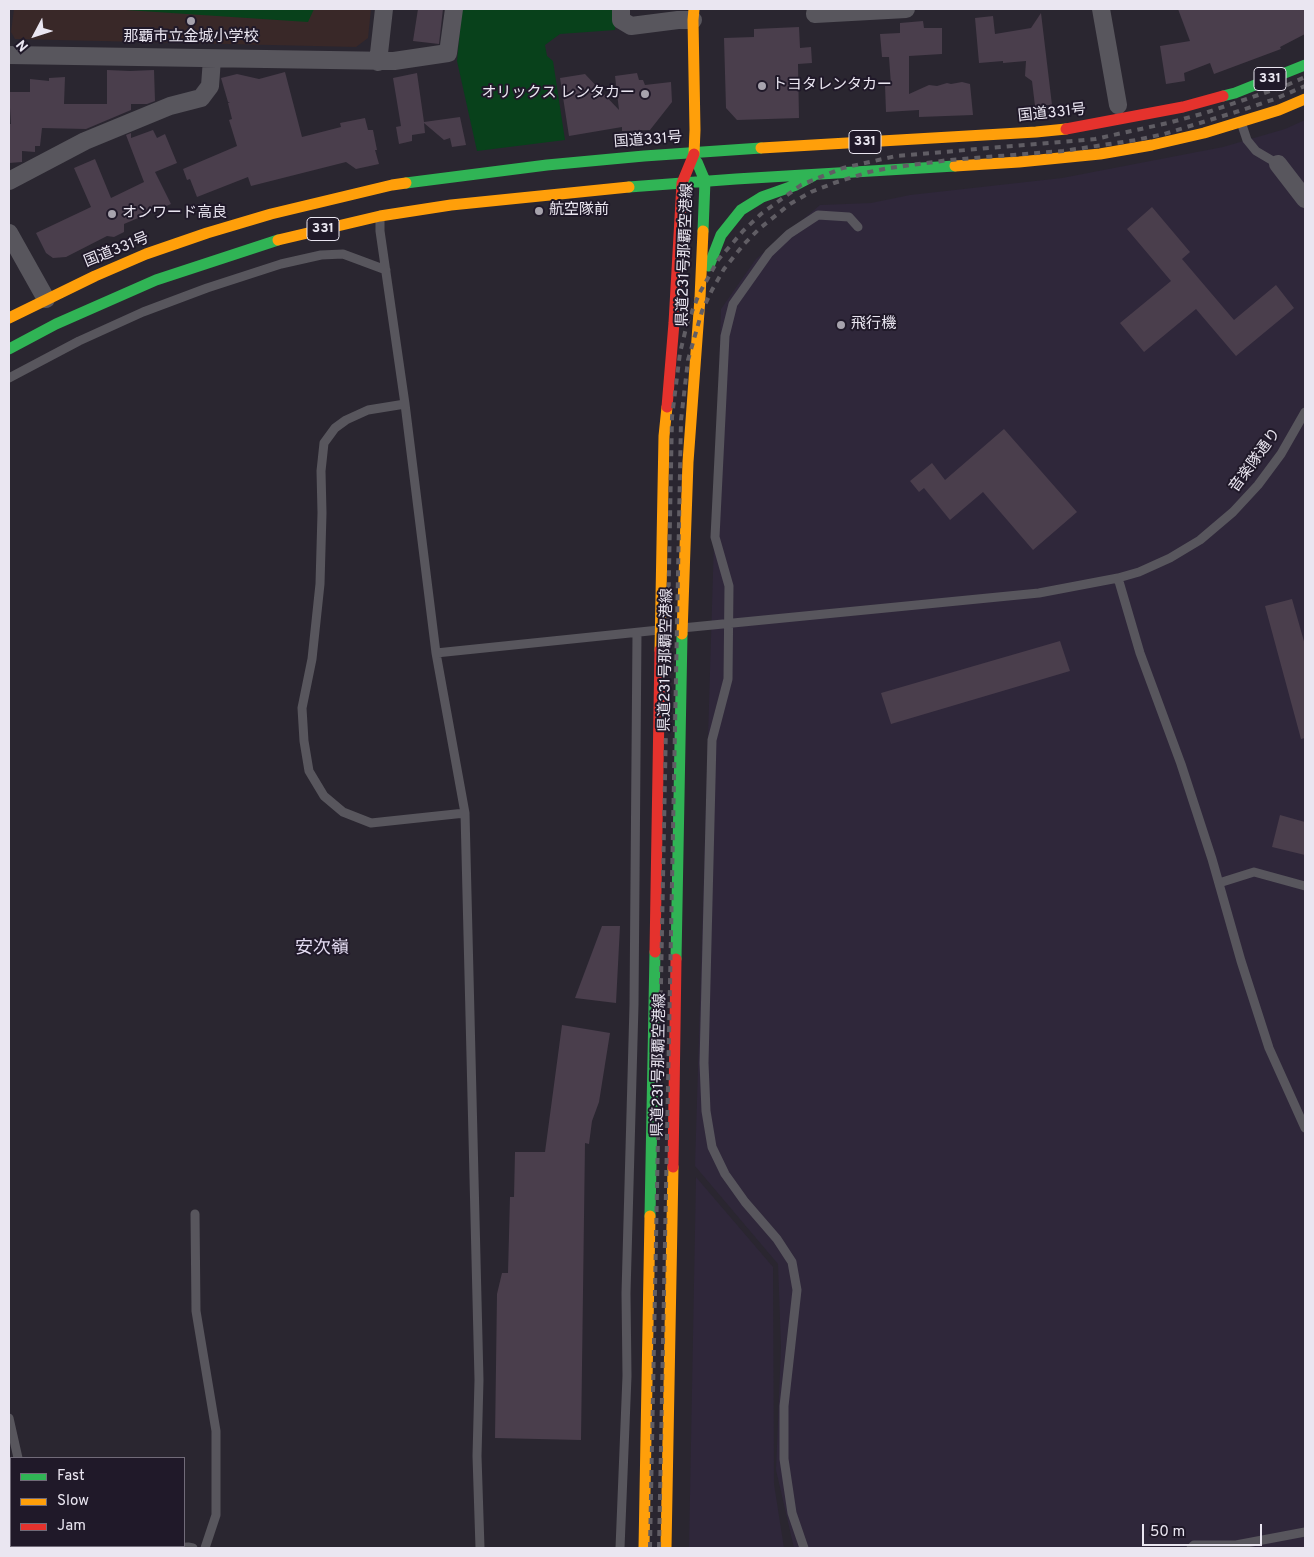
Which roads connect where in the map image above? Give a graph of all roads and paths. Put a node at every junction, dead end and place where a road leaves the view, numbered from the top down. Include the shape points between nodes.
1 (384, 9) edge
2 (454, 9) edge
3 (621, 9) edge
4 (816, 9) edge
5 (906, 9) edge
6 (1101, 9) edge
7 (694, 14) edge
8 (9, 55) edge
9 (212, 59) junction
10 (378, 62) junction
11 (1305, 65) edge
12 (1235, 93) junction
13 (1305, 99) edge
14 (1118, 105) dead end
15 (1241, 122) junction
16 (694, 153) junction
17 (1278, 164) junction
18 (815, 175) junction
19 (1305, 179) edge
20 (9, 181) edge
21 (705, 181) junction
22 (682, 183) junction
23 (1305, 199) edge
24 (376, 203) junction
25 (858, 227) dead end
26 (9, 233) edge
27 (386, 270) junction
28 (700, 298) junction
29 (46, 299) junction
30 (9, 318) edge
31 (9, 349) edge
32 (9, 378) edge
33 (405, 404) junction
34 (1305, 412) edge
35 (1118, 578) junction
36 (729, 623) junction
37 (671, 629) junction
38 (636, 633) junction
39 (436, 653) junction
40 (465, 813) junction
41 (1219, 883) junction
42 (1305, 886) edge
43 (1305, 1128) edge
44 (195, 1214) dead end
45 (9, 1418) edge
46 (11, 1439) edge
47 (18, 1457) edge
48 (1305, 1532) edge
49 (165, 1548) edge
50 (194, 1548) edge
51 (205, 1548) edge
52 (480, 1548) edge
53 (620, 1548) edge
54 (644, 1548) edge
55 (666, 1548) edge
56 (804, 1548) edge
57 (1191, 1548) edge

1 - 10 street
2 - 10 street via 448,53
3 - 7 street via 621,20 631,26 678,20
4 - 5 street via 815,14
6 - 14 street
7 - 16 main road
8 - 9 street
9 - 10 street
9 - 20 street via 210,86 201,98 170,106 86,141
11 - 12 main road, 国道331号 / 331
12 - 15 main road
12 - 16 main road, 国道331号 / 331 via 1183,108 1036,132
13 - 15 main road, 国道331号 / 331
15 - 17 lane via 1247,140 1256,151
15 - 18 main road, 国道331号 / 331 via 1152,145 1100,154
16 - 21 main road, 県道231号那覇空港線
16 - 22 main road, 県道231号那覇空港線
16 - 24 main road, 国道331号 / 331 via 547,165 430,180
17 - 19 street
17 - 23 street
18 - 21 main road, 国道331号 / 331
18 - 28 main road via 762,197 735,217 716,246
21 - 22 main road, 国道331号 / 331
21 - 28 main road, 県道231号那覇空港線
22 - 24 main road, 国道331号 / 331 via 451,205
22 - 37 main road, 県道231号那覇空港線 via 664,436
24 - 27 lane
24 - 29 main road, 国道331号 / 331 via 271,214 146,254
24 - 31 main road, 国道331号 / 331 via 288,237 156,280 56,324
25 - 36 lane via 849,217 818,215 789,234 769,253 733,304 725,336 715,537 729,586
26 - 29 street
27 - 32 lane via 343,254 321,255 282,264 143,312 79,340
27 - 33 lane
28 - 37 main road, 県道231号那覇空港線
29 - 30 main road, 国道331号 / 331
33 - 39 lane
33 - 40 lane via 368,410 346,420 324,443 320,584 312,659 302,708 304,741 309,772 324,796 343,812 371,823
34 - 35 lane, 音楽隊通り via 1281,454 1234,512 1177,554
35 - 36 lane, 音楽隊通り via 1039,593
35 - 41 lane via 1140,653 1181,764
36 - 37 lane, 音楽隊通り
36 - 56 lane via 728,679 712,740 704,1063 706,1111 712,1147 725,1174 792,1262 797,1290 784,1406 784,1459 792,1513
37 - 38 lane, 音楽隊通り
37 - 54 main road, 県道231号那覇空港線
37 - 55 main road, 県道231号那覇空港線
38 - 39 lane, 音楽隊通り
38 - 53 lane via 634,1005 626,1293 627,1376
39 - 40 lane
40 - 52 lane
41 - 42 lane via 1254,872
41 - 43 lane via 1269,1048
44 - 51 lane via 196,1311 216,1431 216,1515
45 - 46 lane
46 - 47 lane
48 - 57 lane via 1236,1544 1194,1545
49 - 50 lane

